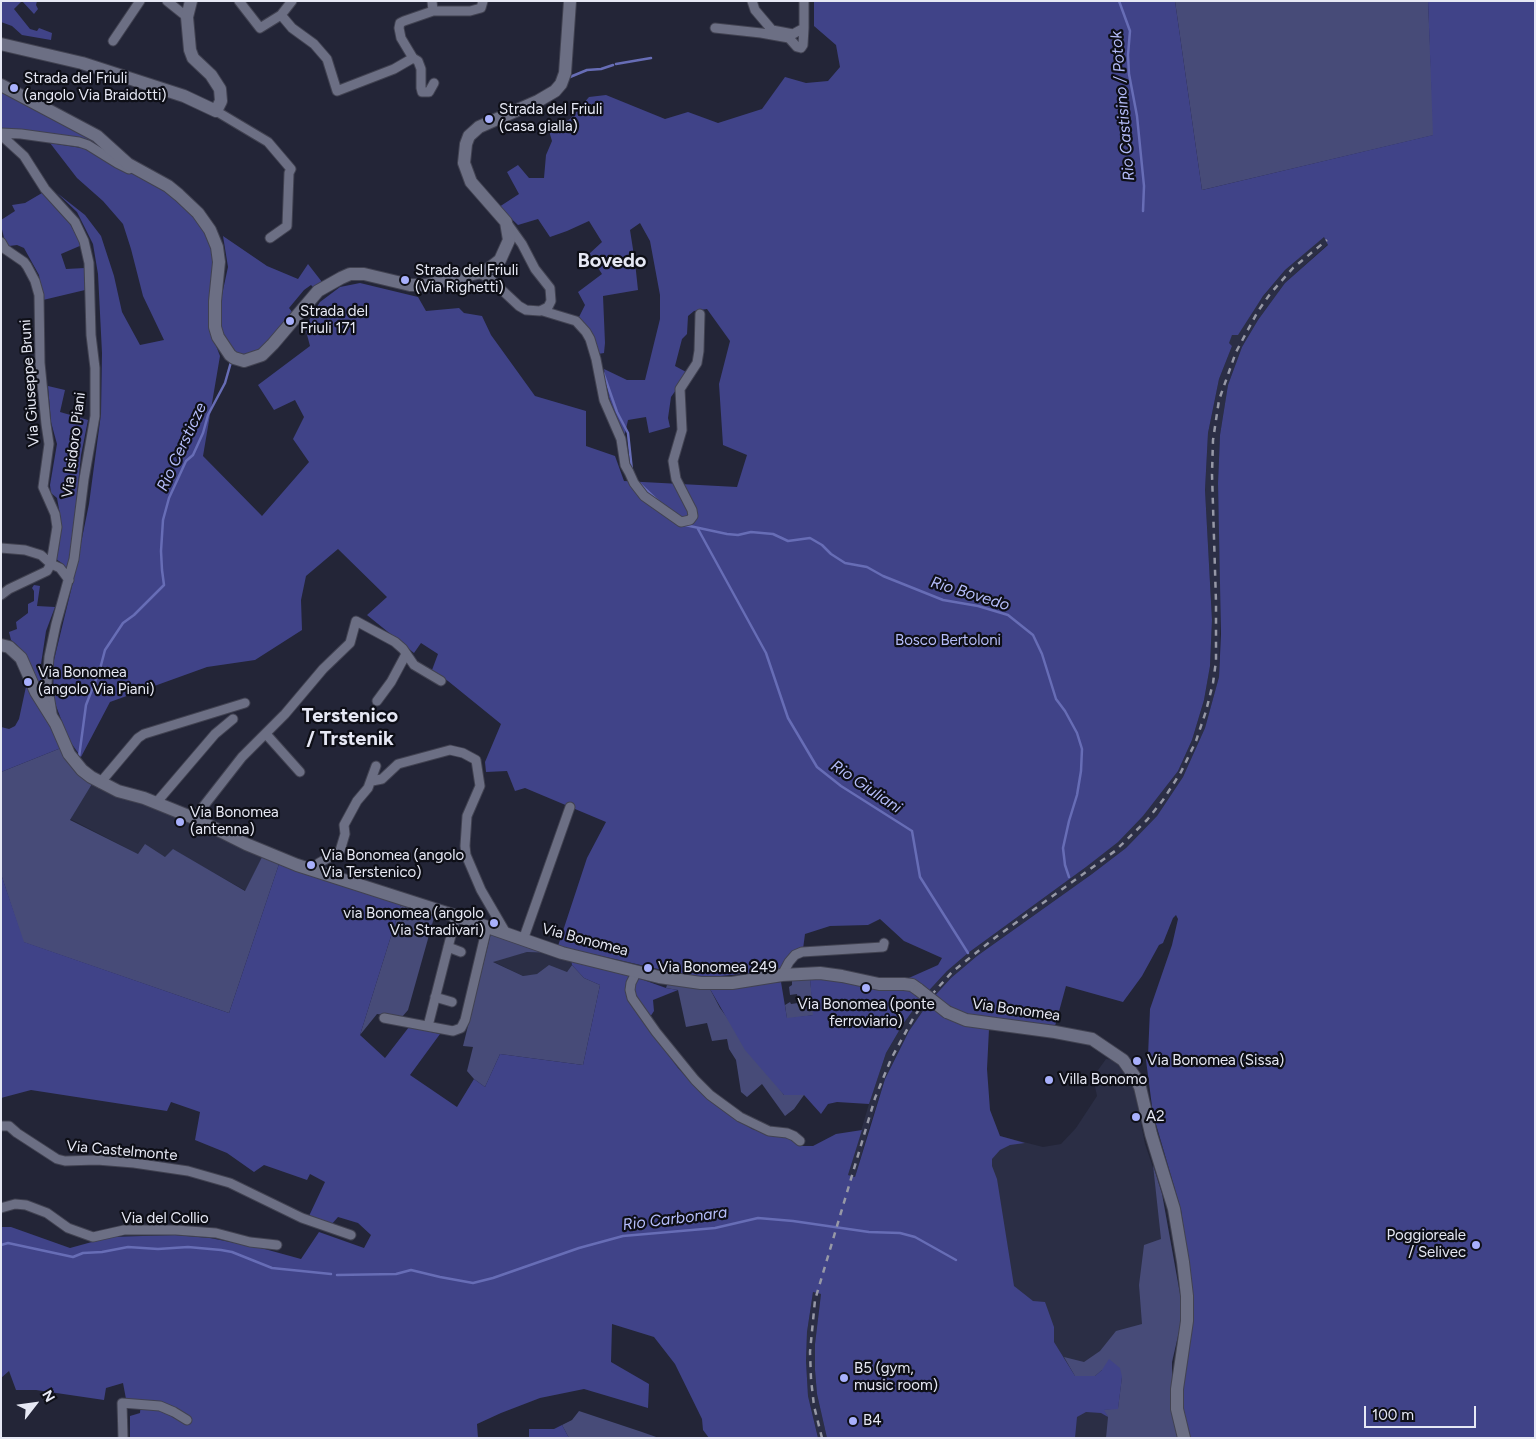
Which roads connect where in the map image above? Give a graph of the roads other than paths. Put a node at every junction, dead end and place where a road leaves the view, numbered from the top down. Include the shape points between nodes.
1 (140, 1) edge
2 (167, 1) edge
3 (191, 1) edge
4 (239, 1) edge
5 (292, 1) edge
6 (432, 1) edge
7 (483, 1) edge
8 (570, 1) edge
9 (752, 1) edge
10 (804, 1) edge
11 (433, 11) junction
12 (281, 15) junction
13 (187, 17) junction
14 (715, 28) dead end
15 (804, 28) junction
16 (113, 41) dead end
17 (1, 44) edge
18 (414, 58) junction
19 (434, 84) dead end
20 (1, 85) edge
21 (216, 111) junction
22 (1, 134) edge
23 (134, 169) junction
24 (506, 222) junction
25 (270, 238) dead end
26 (1, 242) edge
27 (479, 273) junction
28 (542, 311) junction
29 (700, 314) dead end
30 (1, 548) edge
31 (51, 564) junction
32 (69, 580) junction
33 (1, 595) edge
34 (1, 645) edge
35 (406, 654) junction
36 (441, 681) dead end
37 (377, 701) dead end
38 (245, 703) dead end
39 (233, 719) dead end
40 (56, 724) junction
41 (266, 734) junction
42 (376, 766) dead end
43 (300, 772) dead end
44 (372, 780) junction
45 (100, 783) junction
46 (156, 803) junction
47 (570, 806) dead end
48 (196, 819) junction
49 (314, 869) junction
50 (456, 916) junction
51 (487, 927) junction
52 (506, 933) junction
53 (523, 940) junction
54 (884, 943) dead end
55 (448, 947) junction
56 (461, 952) dead end
57 (637, 971) junction
58 (782, 975) junction
59 (435, 998) junction
60 (452, 1002) dead end
61 (384, 1018) dead end
62 (428, 1026) junction
63 (5, 1126) edge
64 (800, 1141) dead end
65 (1, 1208) edge
66 (351, 1235) dead end
67 (277, 1246) dead end
68 (186, 1420) dead end
69 (123, 1438) edge
70 (1184, 1438) edge

1 - 16 street
2 - 13 street
3 - 13 street
4 - 12 street via 260,28
5 - 12 street
6 - 11 street
7 - 11 street via 481,8 470,11
8 - 24 street via 566,73 562,84 538,101 479,127 466,144 464,163 471,182
9 - 15 street via 772,30 793,34
10 - 15 street
11 - 18 street via 400,23 401,38
12 - 18 street via 324,54 337,91
13 - 21 street via 190,50 220,89 221,101
14 - 15 street via 789,38 800,48
17 - 21 street via 82,63 184,96
18 - 19 street via 421,69 422,92 429,92
20 - 23 street via 92,133
21 - 25 street via 268,142 291,169 287,226
22 - 23 street via 79,142 126,168
22 - 32 street, Via Isidoro Piani via 24,156 44,190 75,222 89,258 95,411 76,552
23 - 27 street via 168,186 198,213 210,230 218,247 219,262 215,327 227,352 238,360 251,360 262,355 318,291 350,274 426,285
24 - 27 street via 509,240 504,254 493,266
24 - 28 street via 550,288 551,301
26 - 31 street, Via Giuseppe Bruni via 27,266 39,294 41,372 49,444 43,487 57,523
27 - 28 street via 489,278 519,306
28 - 29 street via 576,321 586,332 595,353 604,400 621,439 628,472 644,496 681,522 693,516 676,478 673,461 682,430 680,389 697,363
30 - 31 street via 30,551
31 - 32 street via 60,568
31 - 33 street via 48,571
32 - 40 street, Via Isidoro Piani via 52,638 47,672 47,687
34 - 40 street, Via Bonomea via 9,647 21,658 36,692
35 - 36 street via 414,665
35 - 37 street
35 - 41 street via 395,642 356,620 350,643
38 - 45 street via 144,734
39 - 46 street via 215,734
40 - 45 street, Via Bonomea via 76,764
41 - 43 street
41 - 48 street via 242,757
42 - 44 street
44 - 49 street via 344,825 340,851
44 - 52 street via 382,779 398,764 450,750 476,760 480,786 467,816 464,846 485,898
45 - 46 street, Via Bonomea
46 - 48 street, Via Bonomea
47 - 53 street
48 - 49 street, Via Bonomea via 246,844
49 - 50 street, Via Bonomea
50 - 51 street, Via Bonomea
50 - 55 street
51 - 52 street, Via Bonomea
51 - 62 street via 461,1028 453,1032
52 - 53 street, Via Bonomea
53 - 57 street, Via Bonomea
54 - 58 street via 883,947 802,952 795,955
55 - 56 street
55 - 59 street
57 - 58 street, Via Bonomea via 715,984
57 - 64 street via 631,983 632,998 695,1080 740,1117
58 - 70 street, Via Bonomea, bridge via 820,973 879,984 912,985 947,1012 966,1020 1092,1039 1123,1060 1140,1087 1174,1209 1183,1262 1187,1321 1177,1394
59 - 60 street
59 - 62 street
61 - 62 street
63 - 66 street, Via Castelmonte via 57,1159 145,1164 188,1171 230,1183 302,1218
65 - 67 street, Via del Collio via 26,1205 93,1238 124,1230 176,1230 216,1233
68 - 69 street via 160,1406 122,1402

